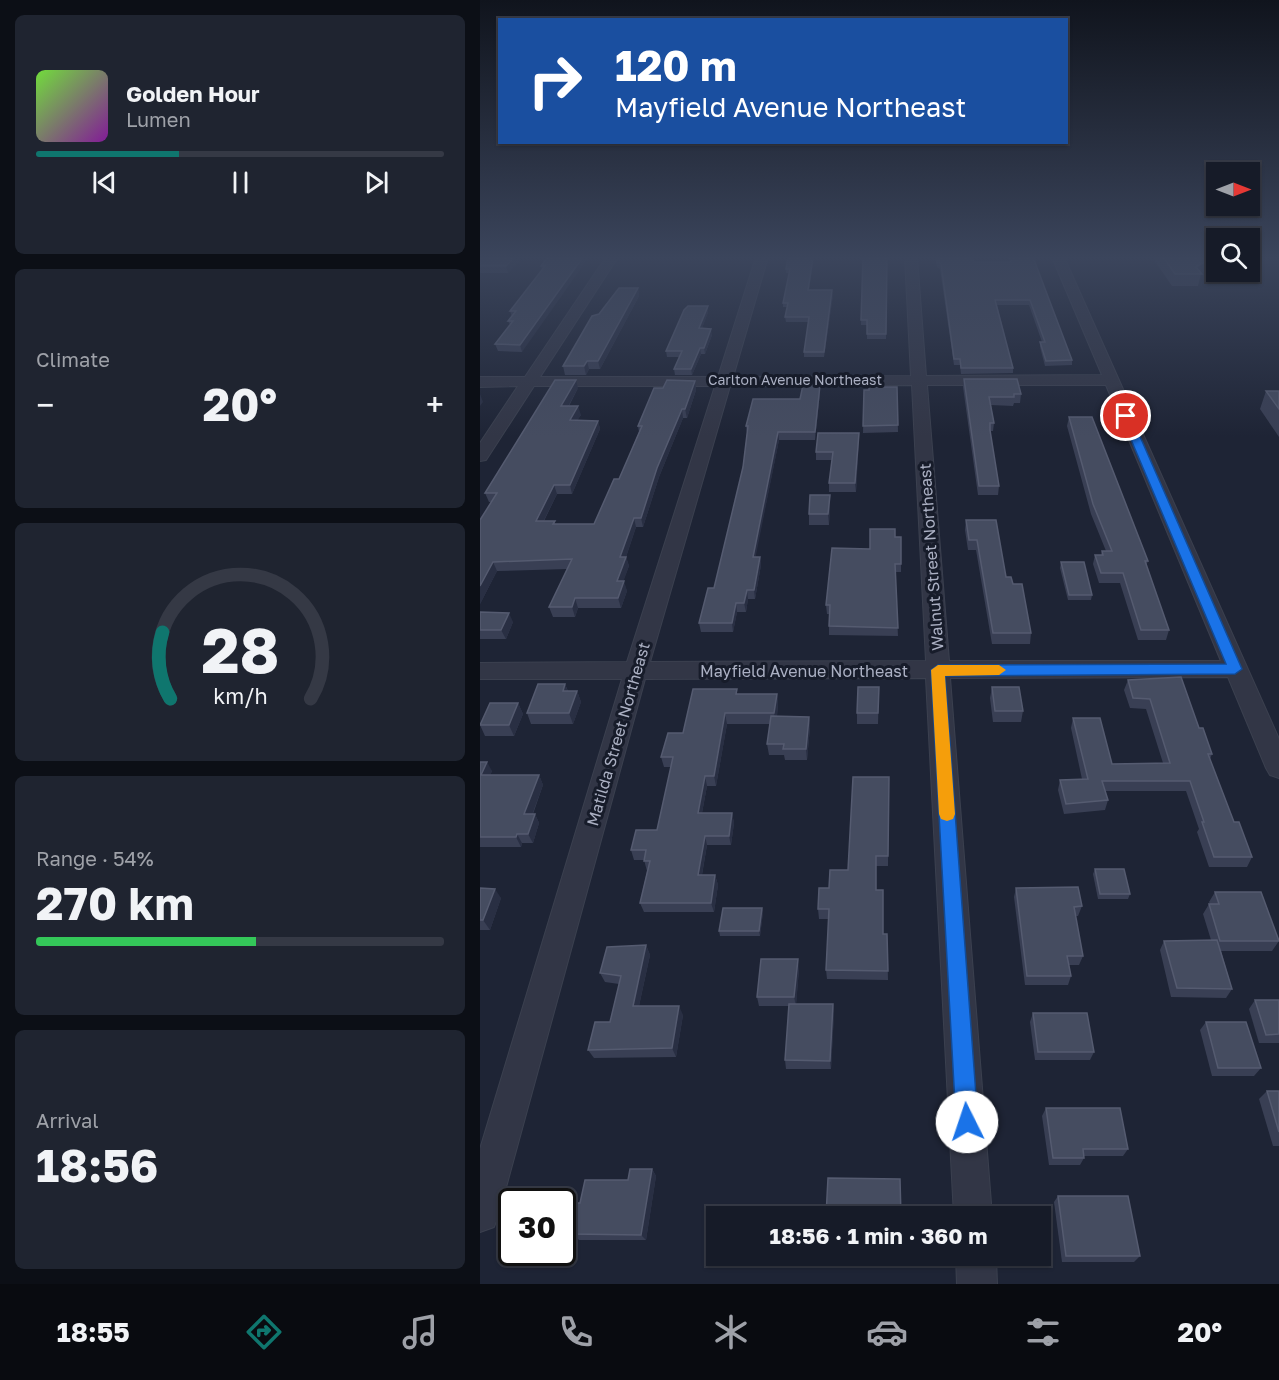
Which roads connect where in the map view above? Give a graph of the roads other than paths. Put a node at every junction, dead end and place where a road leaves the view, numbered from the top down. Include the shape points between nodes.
1 (572, 317) edge
2 (744, 317) edge
3 (915, 317) edge
4 (1084, 317) edge
5 (725, 380) junction
6 (920, 380) junction
7 (1111, 380) junction
8 (530, 381) junction
9 (480, 382) edge
10 (480, 456) edge
11 (1235, 669) junction
12 (938, 670) junction
13 (480, 671) edge
14 (636, 671) junction
15 (1279, 768) edge
16 (972, 1206) edge
17 (480, 1213) edge
18 (977, 1266) edge
19 (978, 1284) edge

1 - 8 street
2 - 5 street, Matilda Street Northeast
3 - 6 street, Walnut Street Northeast
4 - 7 street
5 - 6 street, Carlton Avenue Northeast
5 - 8 street, Carlton Avenue Northeast
5 - 14 street, Matilda Street Northeast
6 - 7 street, Carlton Avenue Northeast
6 - 12 street, Walnut Street Northeast
7 - 11 street
8 - 9 street, Carlton Avenue Northeast
8 - 10 street
11 - 12 street, Mayfield Avenue Northeast
11 - 15 street
12 - 14 street, Mayfield Avenue Northeast
12 - 16 street, Walnut Street Northeast
13 - 14 street, Mayfield Avenue Northeast
14 - 17 street, Matilda Street Northeast
18 - 19 street

